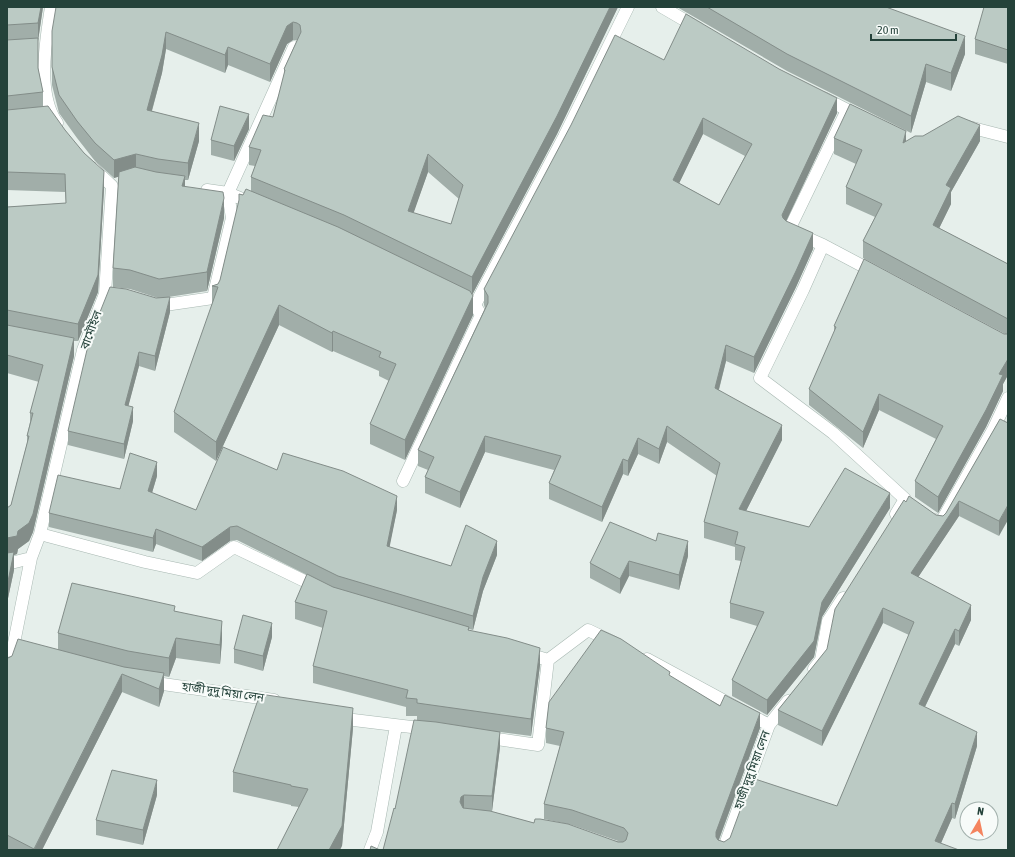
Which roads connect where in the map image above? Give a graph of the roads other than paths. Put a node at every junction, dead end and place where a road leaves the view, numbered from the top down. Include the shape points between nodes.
1 (51, 7) edge
2 (628, 7) edge
3 (662, 7) edge
4 (709, 35) edge
5 (294, 47) edge
6 (45, 48) junction
7 (32, 49) edge
8 (812, 92) edge
9 (847, 110) junction
10 (52, 116) junction
11 (37, 118) edge
12 (873, 123) edge
13 (951, 128) edge
14 (63, 132) edge
15 (1008, 137) edge
16 (86, 160) edge
17 (194, 189) edge
18 (228, 193) junction
19 (263, 208) edge
20 (823, 245) junction
21 (884, 277) edge
22 (104, 294) junction
23 (120, 295) edge
24 (463, 300) edge
25 (143, 301) edge
26 (475, 305) junction
27 (70, 348) edge
28 (83, 350) junction
29 (1008, 398) edge
30 (403, 481) dead end
31 (905, 499) junction
32 (917, 507) edge
33 (928, 515) edge
34 (889, 525) edge
35 (40, 534) junction
36 (30, 558) junction
37 (7, 564) edge
38 (849, 590) edge
39 (328, 593) edge
40 (621, 646) edge
41 (510, 649) edge
42 (634, 652) edge
43 (548, 660) junction
44 (7, 668) edge
45 (807, 678) edge
46 (141, 680) edge
47 (797, 689) edge
48 (285, 705) edge
49 (326, 716) edge
50 (769, 724) junction
51 (396, 726) junction
52 (437, 730) edge
53 (468, 734) edge
54 (726, 849) edge
55 (370, 850) edge

1 - 6 street
2 - 26 street via 564,137
3 - 4 street
5 - 18 street
6 - 7 street
6 - 10 street via 45,86
8 - 9 street
9 - 12 street
9 - 20 street via 789,230
10 - 11 street
10 - 14 street
13 - 15 street via 957,124
16 - 22 street, বামৌইল via 118,184
17 - 18 street
18 - 19 street
18 - 25 street via 232,218 213,298 158,306
20 - 21 street
20 - 31 street via 760,378 833,433
22 - 23 street
22 - 28 street, বামৌইল
24 - 26 street
26 - 30 street via 481,316
27 - 28 street
28 - 35 street, বামৌইল
29 - 33 street via 940,524
31 - 32 street
31 - 34 street
35 - 36 street, বামৌইল
35 - 39 street via 196,573 234,548
36 - 37 street
36 - 44 street, বামৌইল via 17,649
38 - 45 street via 828,621 821,660
40 - 43 street via 588,630
41 - 43 street
42 - 50 street, হাজী দুদু মিয়া লেন
43 - 53 street via 538,745
46 - 48 street, হাজী দুদু মিয়া লেন via 273,700
47 - 50 street
49 - 51 street
50 - 54 street, হাজী দুদু মিয়া লেন
51 - 52 street
51 - 55 street via 377,832

